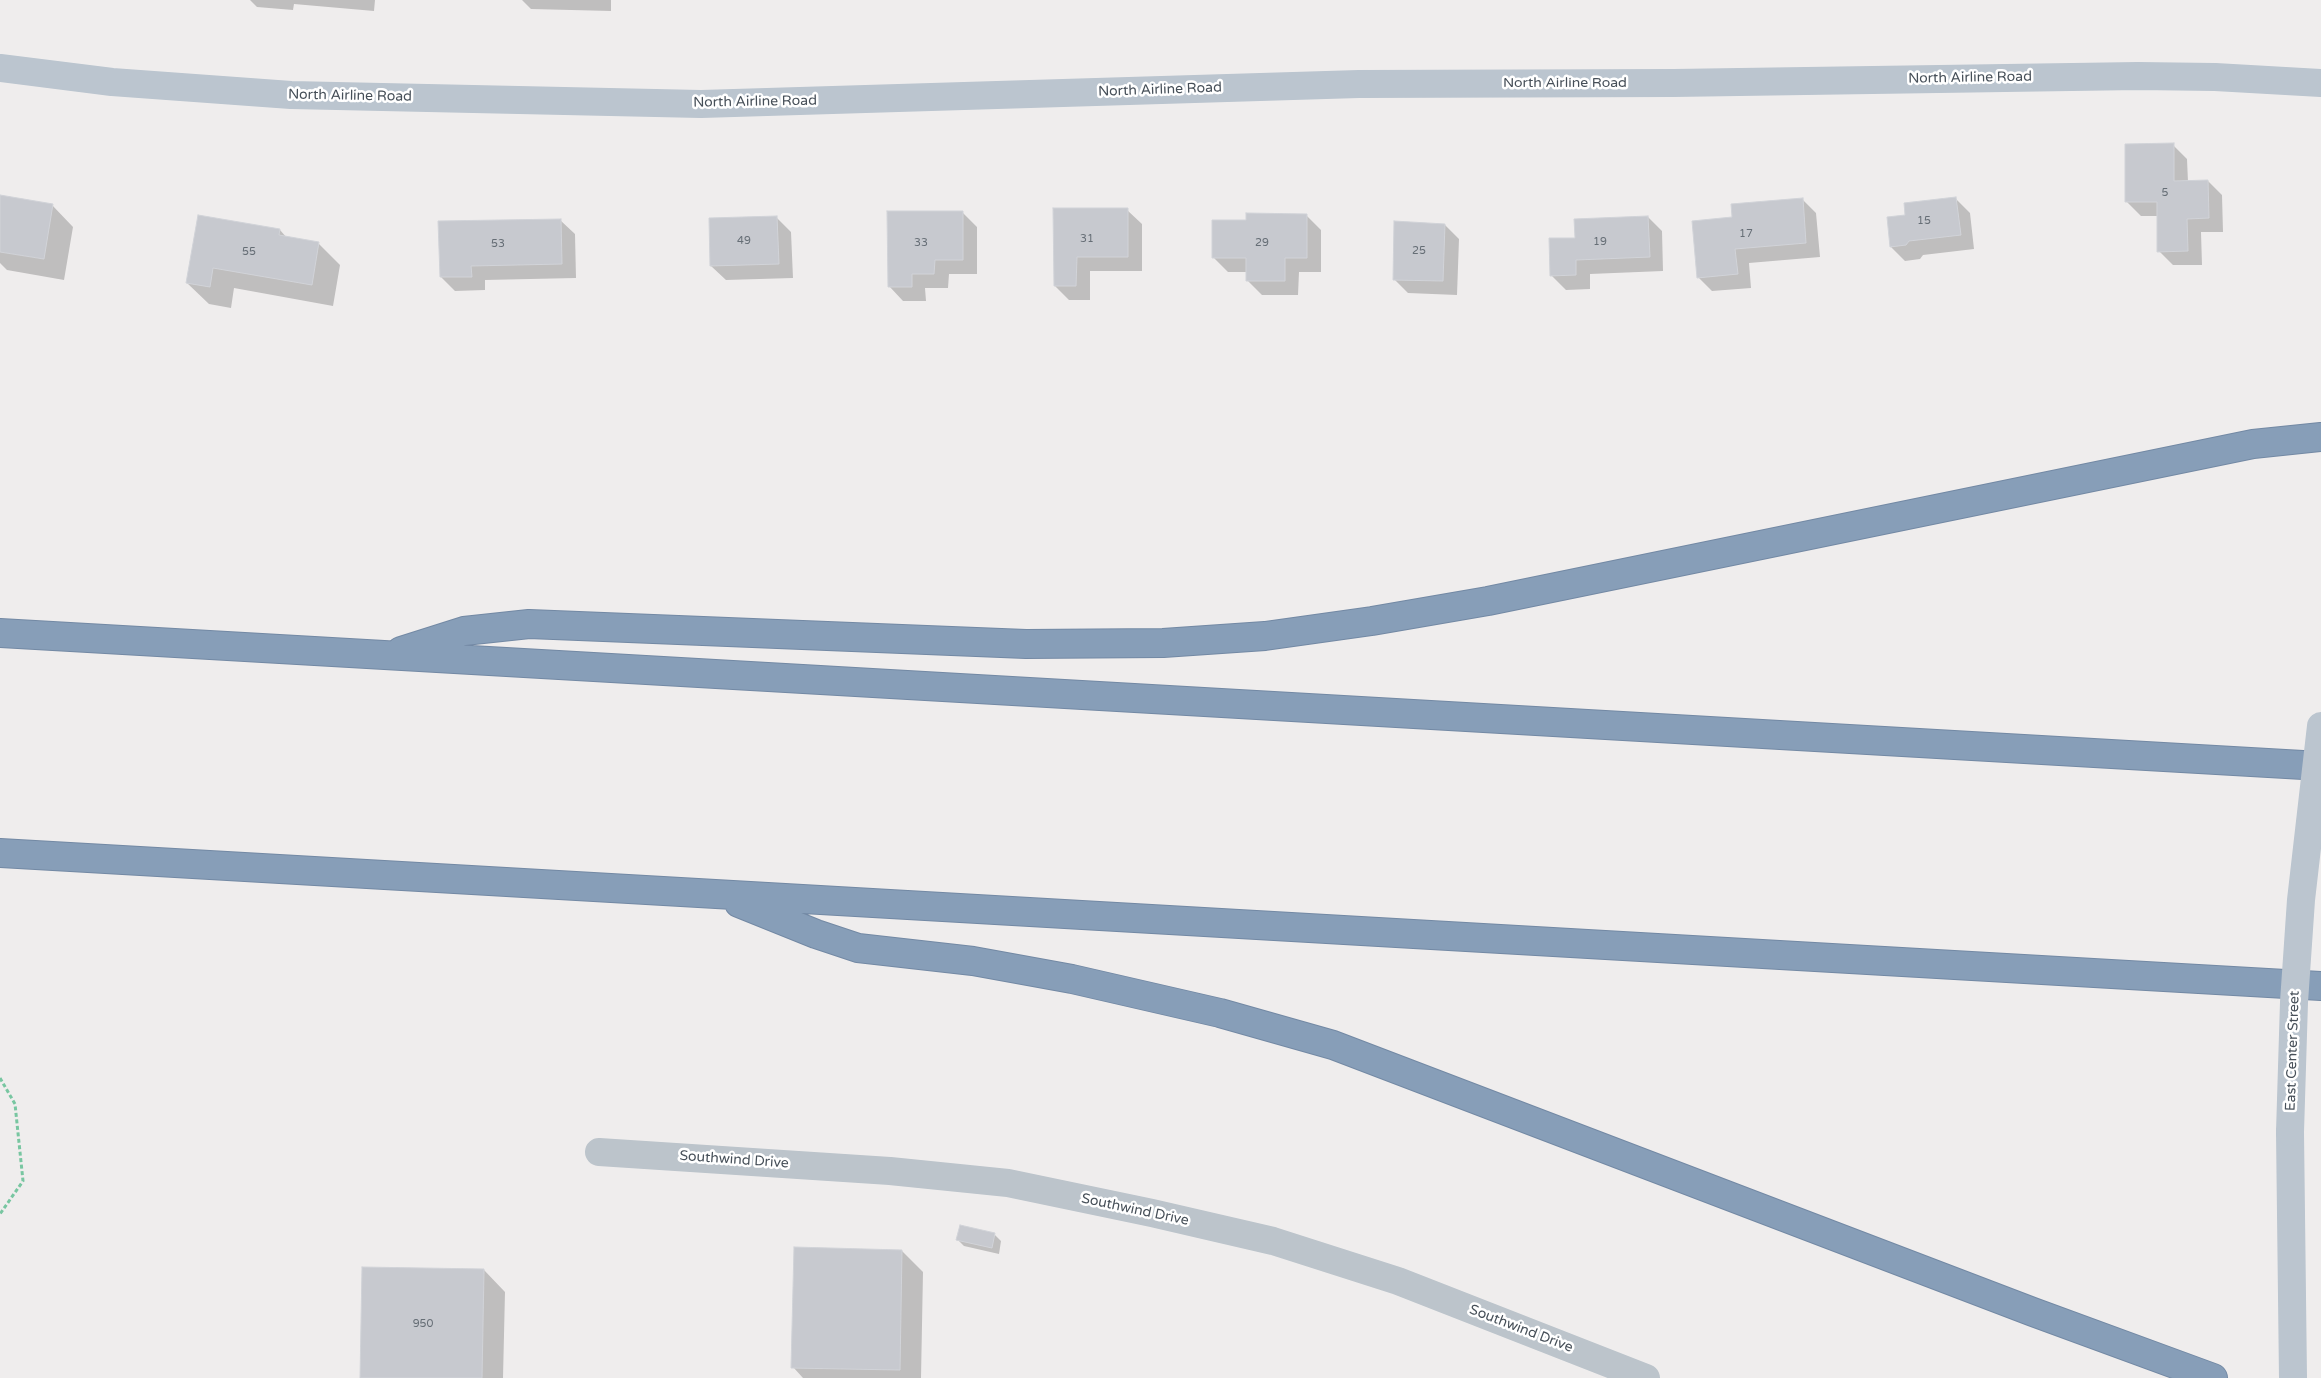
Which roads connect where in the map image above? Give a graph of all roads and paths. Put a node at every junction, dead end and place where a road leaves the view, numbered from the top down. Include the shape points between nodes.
1 (0, 68) edge
2 (2321, 83) edge
3 (2321, 437) edge
4 (0, 633) edge
5 (387, 655) junction
6 (2321, 726) edge
7 (2321, 766) edge
8 (0, 853) edge
9 (717, 894) junction
10 (2321, 986) edge
11 (0, 1078) edge
12 (599, 1152) dead end
13 (0, 1214) edge
14 (1646, 1378) edge
15 (2213, 1378) edge
16 (2294, 1378) edge

1 - 2 main road, North Airline Road via 112,82 291,95 701,104 1359,84 2138,76
3 - 5 highway via 2253,444 1488,601 1265,636 1163,644 1026,644 529,624 464,631
4 - 5 highway
5 - 7 highway
6 - 16 main road, East Center Street, bridge via 2301,900 2294,1002 2290,1132
8 - 9 highway
9 - 10 highway
9 - 15 highway via 858,948 973,961 1072,980 1220,1013 1333,1045
11 - 13 path via 15,1104 23,1181
12 - 14 street, Southwind Drive via 890,1171 1008,1183 1152,1213 1273,1241 1398,1281

